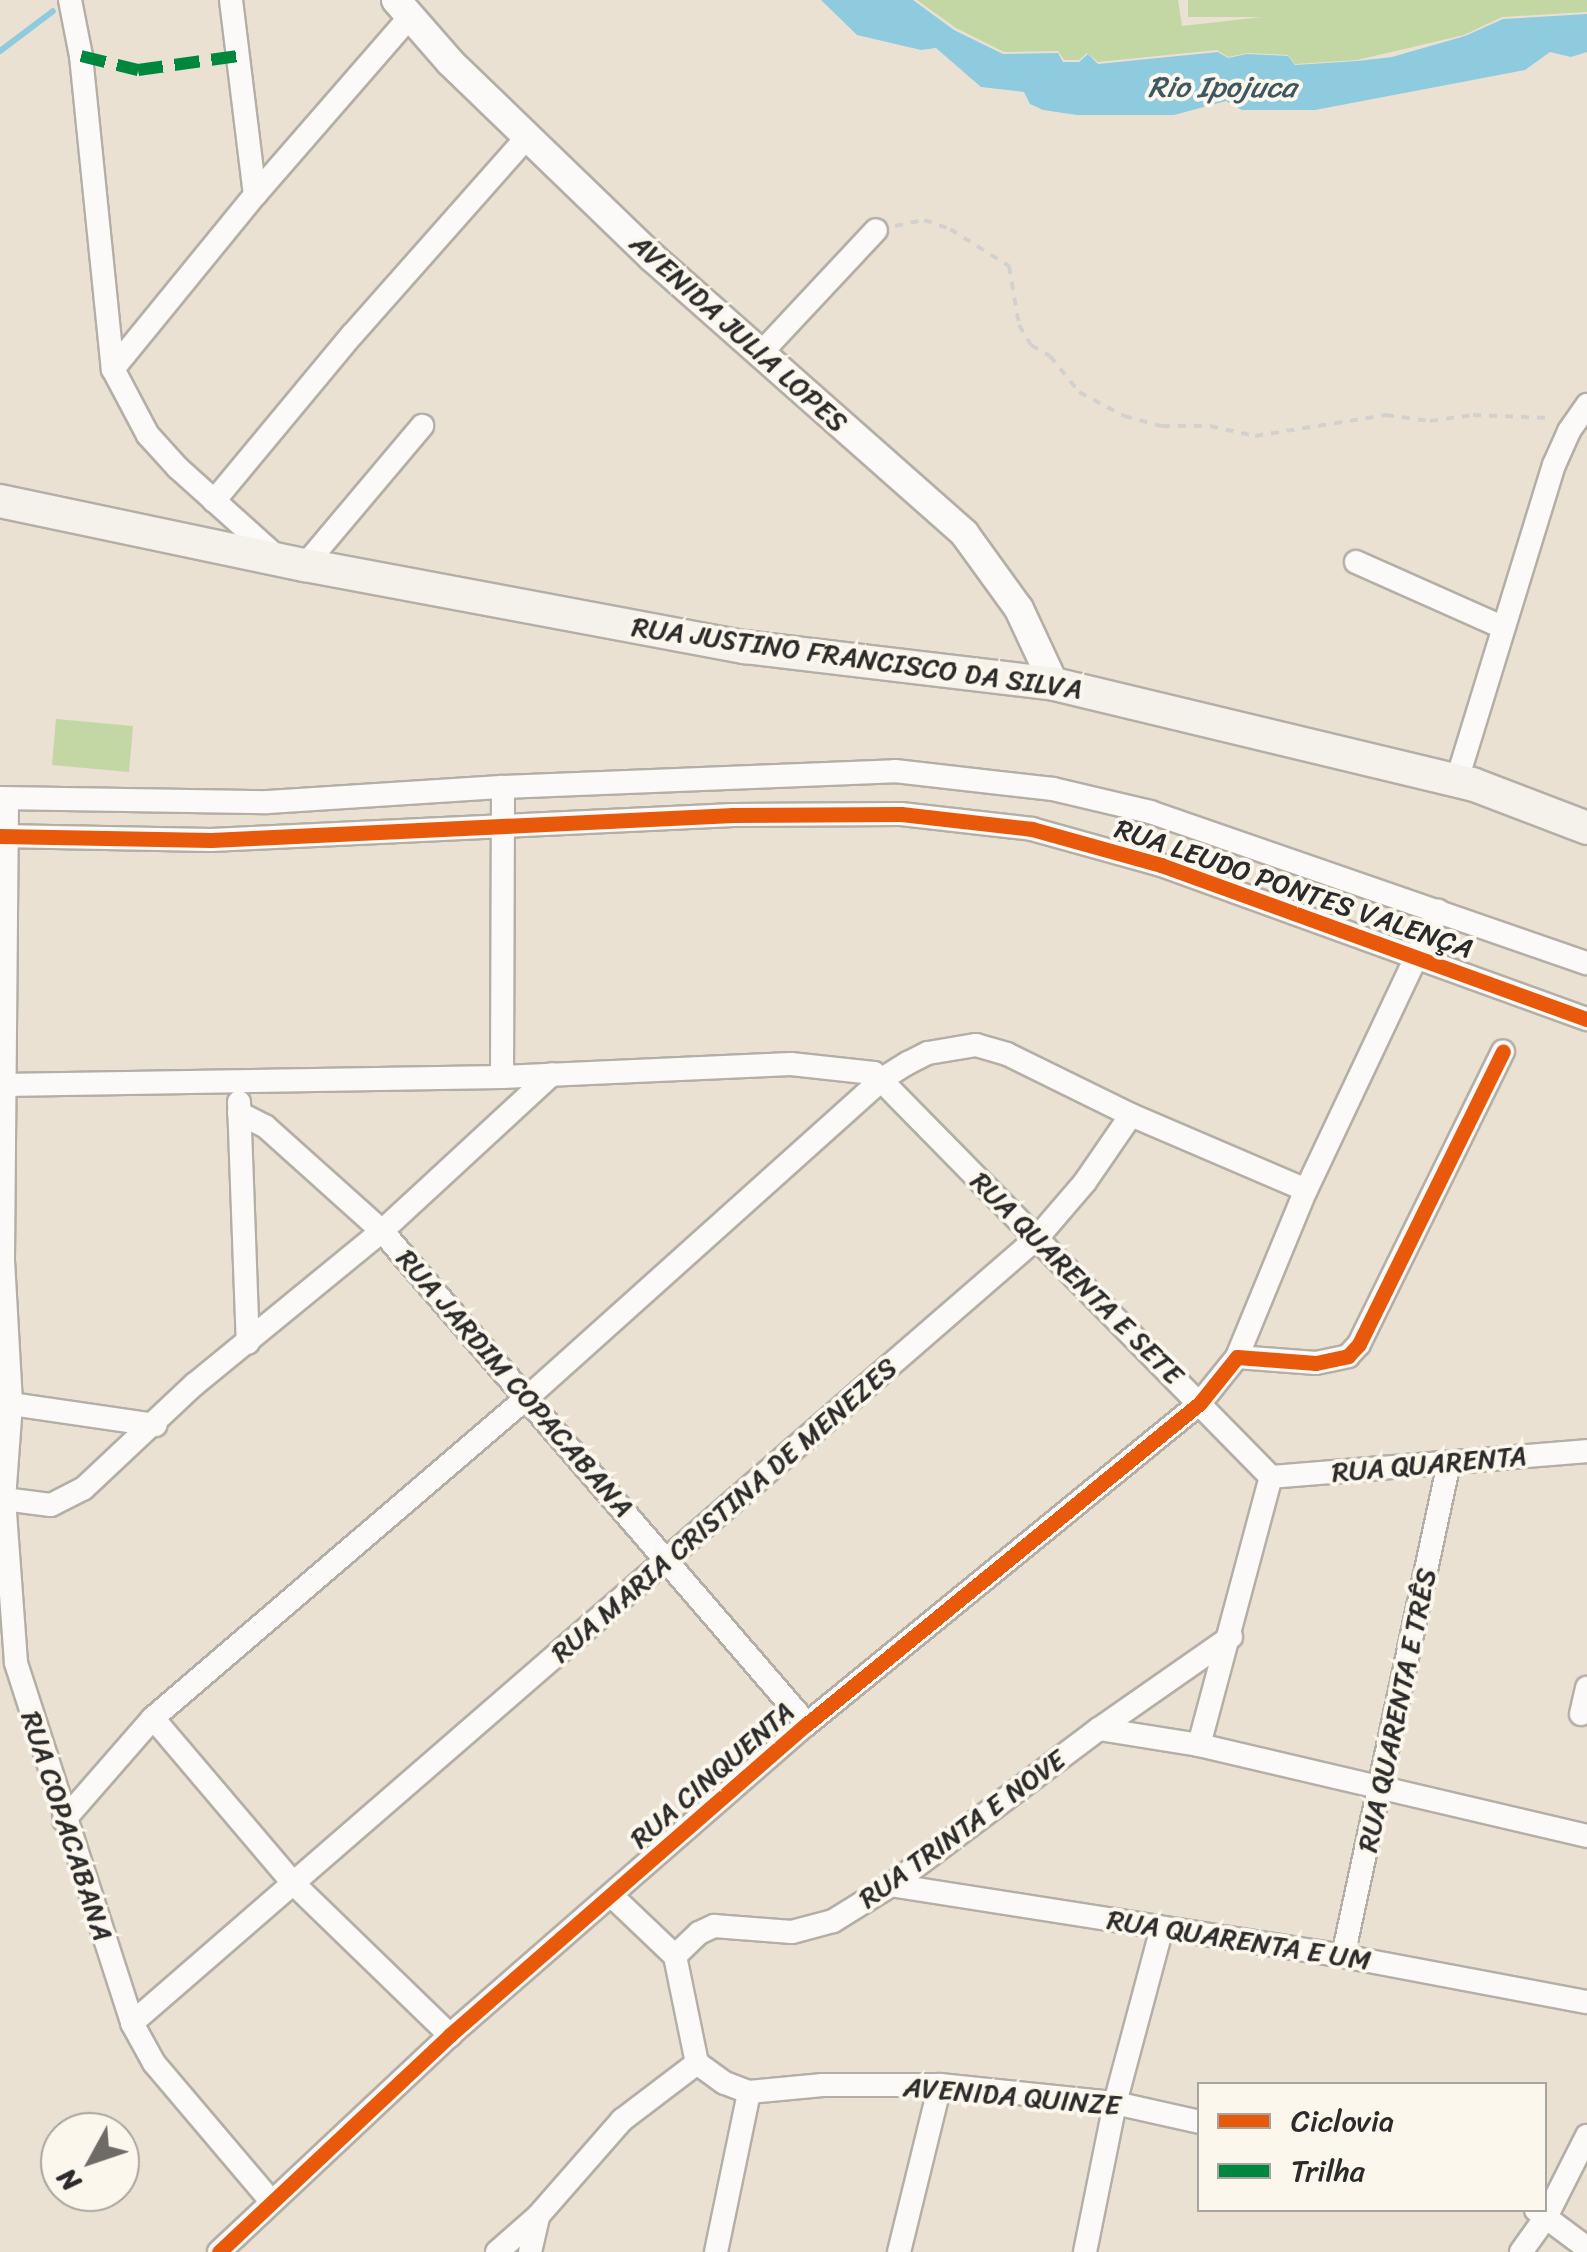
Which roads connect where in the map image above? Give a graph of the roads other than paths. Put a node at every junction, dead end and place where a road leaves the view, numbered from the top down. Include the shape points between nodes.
1 (70, 0) edge
2 (231, 0) edge
3 (402, 9) edge
4 (526, 138) junction
5 (255, 195) junction
6 (876, 230) road end
7 (761, 354) junction
8 (113, 370) junction
9 (1580, 414) edge
10 (422, 426) dead end
11 (0, 501) edge
12 (214, 501) junction
13 (1356, 562) dead end
14 (293, 563) junction
15 (1502, 628) junction
16 (1054, 684) junction
17 (1456, 780) junction
18 (503, 786) junction
19 (4, 799) edge
20 (501, 825) junction
21 (1587, 828) edge
22 (2, 837) edge
23 (1438, 912) junction
24 (1416, 957) junction
25 (1587, 963) edge
26 (1587, 1019) edge
27 (1503, 1052) dead end
28 (552, 1074) junction
29 (502, 1076) junction
30 (882, 1079) junction
31 (238, 1080) junction
32 (2, 1085) edge
33 (239, 1113) junction
34 (1131, 1115) junction
35 (1306, 1190) junction
36 (382, 1231) junction
37 (1037, 1238) junction
38 (248, 1343) junction
39 (1237, 1357) junction
40 (528, 1398) junction
41 (1200, 1403) junction
42 (12, 1404) junction
43 (155, 1425) junction
44 (1587, 1451) edge
45 (1450, 1463) junction
46 (1271, 1477) junction
47 (4, 1499) junction
48 (668, 1558) junction
49 (1231, 1637) junction
50 (1587, 1688) edge
51 (1581, 1714) dead end
52 (153, 1718) junction
53 (807, 1724) junction
54 (1099, 1728) junction
55 (1199, 1746) junction
56 (1382, 1791) junction
57 (64, 1820) junction
58 (1587, 1836) edge
59 (293, 1883) junction
60 (890, 1885) junction
61 (612, 1896) junction
62 (1162, 1928) junction
63 (675, 1956) junction
64 (1342, 1956) junction
65 (1587, 2002) edge
66 (132, 2024) junction
67 (450, 2035) junction
68 (697, 2063) junction
69 (940, 2085) junction
70 (749, 2092) junction
71 (1115, 2104) junction
72 (1197, 2121) edge
73 (1587, 2136) edge
74 (272, 2202) junction
75 (1547, 2203) edge
76 (1541, 2213) edge
77 (538, 2216) junction
78 (1587, 2248) edge
79 (219, 2252) edge
80 (497, 2252) edge
81 (530, 2252) edge
82 (716, 2252) edge
83 (899, 2252) edge
84 (1084, 2252) edge
85 (1521, 2252) edge

1 - 8 street
2 - 5 street
3 - 4 street, AVENIDA JULIA LOPES
3 - 5 street
4 - 7 street, AVENIDA JULIA LOPES
4 - 12 street
5 - 8 street
6 - 7 street
7 - 16 street, AVENIDA JULIA LOPES via 964,533 1020,609
8 - 12 street via 148,435
9 - 15 street via 1554,465
10 - 14 street
11 - 14 main road, RUA JUSTINO FRANCISCO DA SILVA
12 - 14 street
13 - 15 street
14 - 16 main road, RUA JUSTINO FRANCISCO DA SILVA via 745,647
15 - 17 street
16 - 17 main road, RUA JUSTINO FRANCISCO DA SILVA
17 - 21 main road, RUA JUSTINO FRANCISCO DA SILVA
18 - 19 street via 268,802
18 - 20 street
18 - 23 street via 895,771 1053,789 1150,812
19 - 22 street, RUA COPACABANA
20 - 22 street, RUA LEUDO PONTES VALENÇA via 211,840
20 - 24 street, RUA LEUDO PONTES VALENÇA via 901,814 1032,828 1160,865
20 - 29 street
22 - 32 street, RUA COPACABANA
23 - 24 street, RUA CINQUENTA
23 - 25 street
24 - 26 street, RUA LEUDO PONTES VALENÇA
24 - 35 street, RUA CINQUENTA
27 - 39 street via 1359,1344 1348,1356 1326,1362
28 - 29 street
28 - 30 street via 792,1064 863,1070
28 - 36 street
29 - 31 street
30 - 34 street via 928,1053 976,1046 1007,1054
30 - 37 street, RUA QUARENTA E SETE
30 - 40 street
31 - 32 street
31 - 33 street
32 - 42 street, RUA COPACABANA
33 - 36 street, RUA JARDIM COPACABANA via 266,1127
33 - 38 street
34 - 35 street
34 - 37 street, RUA MARIA CRISTINA DE MENEZES
35 - 39 street, RUA CINQUENTA
36 - 38 street
36 - 40 street, RUA JARDIM COPACABANA
37 - 41 street, RUA QUARENTA E SETE
37 - 48 street, RUA MARIA CRISTINA DE MENEZES
38 - 43 street
39 - 41 street, RUA CINQUENTA
40 - 48 street, RUA JARDIM COPACABANA
40 - 52 street
41 - 46 street, RUA QUARENTA E SETE
41 - 53 street, RUA CINQUENTA
42 - 43 street
42 - 47 street, RUA COPACABANA
43 - 47 street via 65,1501 33,1506
44 - 45 street, RUA QUARENTA
45 - 46 street, RUA QUARENTA
45 - 56 street, RUA QUARENTA E TRÊS
46 - 49 street
47 - 57 street, RUA COPACABANA via 16,1662
48 - 53 street, RUA JARDIM COPACABANA
48 - 59 street, RUA MARIA CRISTINA DE MENEZES
49 - 54 street, RUA TRINTA E NOVE
49 - 55 street
50 - 51 street
52 - 57 street
52 - 59 street
53 - 61 street, RUA CINQUENTA
54 - 55 street
54 - 60 street, RUA TRINTA E NOVE
55 - 56 street
56 - 58 street
56 - 64 street, RUA QUARENTA E TRÊS
57 - 66 street, RUA COPACABANA
59 - 66 street, RUA MARIA CRISTINA DE MENEZES
59 - 67 street
60 - 62 street, RUA QUARENTA E UM
60 - 63 street, RUA TRINTA E NOVE via 812,1930 714,1926
61 - 63 street
61 - 67 street, RUA CINQUENTA
62 - 64 street, RUA QUARENTA E UM
62 - 71 street
63 - 68 street
64 - 65 street, RUA QUARENTA E UM
66 - 74 street, RUA COPACABANA via 154,2063
67 - 74 street, RUA CINQUENTA
68 - 70 street
68 - 77 street via 622,2120
69 - 70 street, AVENIDA QUINZE
69 - 71 street, AVENIDA QUINZE
69 - 83 street
70 - 82 street
71 - 72 street, AVENIDA QUINZE
71 - 84 street
73 - 75 street
74 - 79 street, RUA CINQUENTA
76 - 78 street
76 - 85 street
77 - 80 street
77 - 81 street

